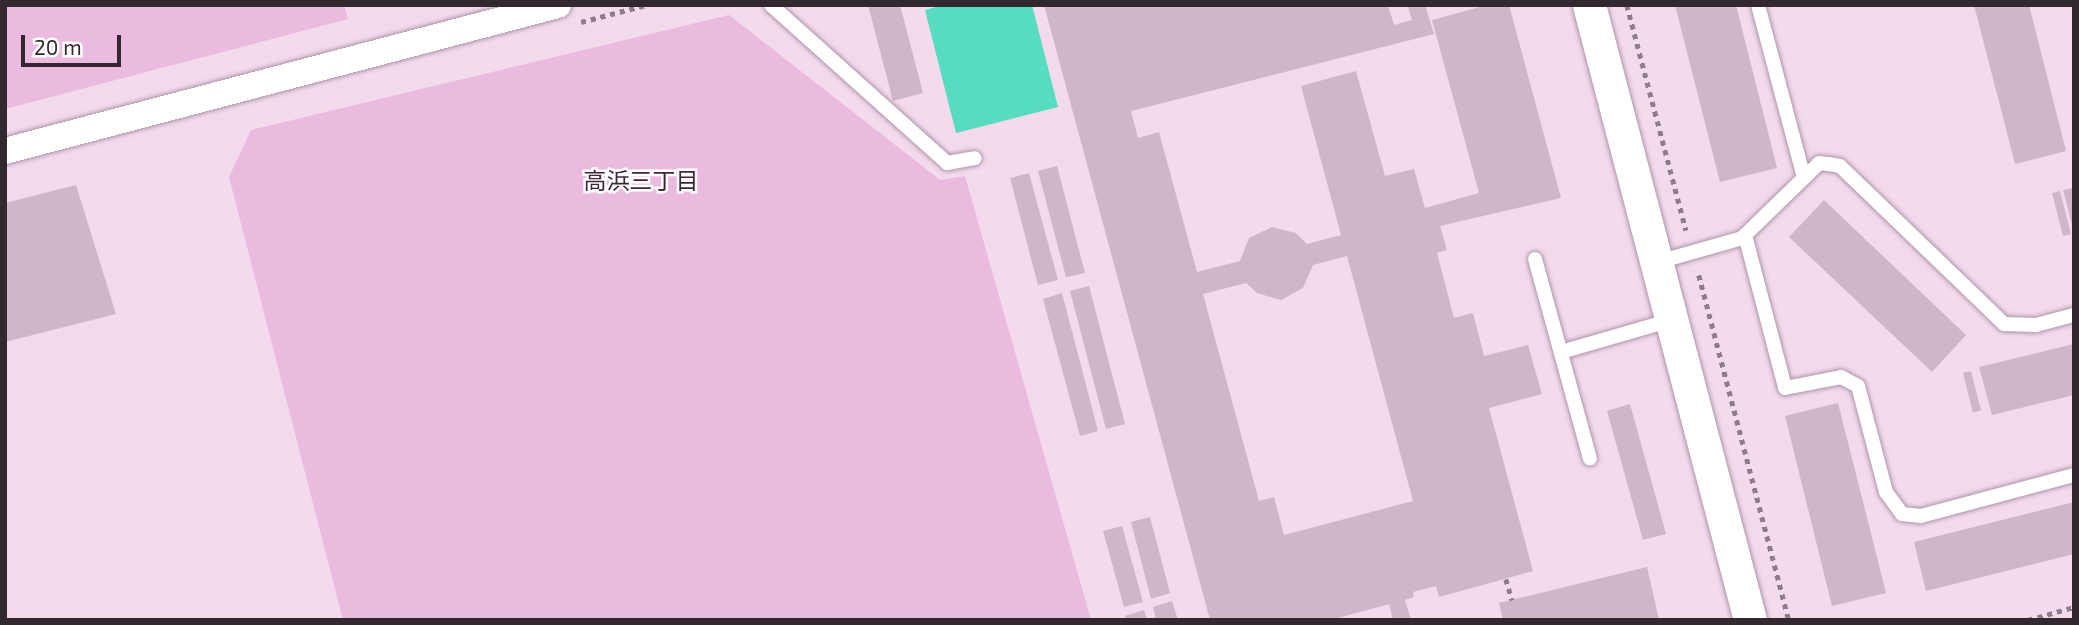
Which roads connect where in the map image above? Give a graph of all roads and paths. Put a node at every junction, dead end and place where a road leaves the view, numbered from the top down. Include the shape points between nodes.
1 (558, 5) edge
2 (771, 5) edge
3 (1589, 5) edge
4 (1627, 5) edge
5 (1758, 5) edge
6 (5, 151) edge
7 (975, 158) dead end
8 (1804, 178) junction
9 (1745, 235) junction
10 (1688, 237) dead end
11 (1535, 259) dead end
12 (1658, 262) junction
13 (1698, 272) dead end
14 (2074, 315) edge
15 (1673, 320) junction
16 (1561, 352) junction
17 (1590, 459) dead end
18 (2074, 475) edge
19 (1506, 579) dead end
20 (1512, 600) dead end
21 (2074, 607) edge
22 (1750, 620) edge
23 (1789, 620) edge
24 (2028, 620) edge

1 - 6 street
2 - 7 lane via 947,163
3 - 12 street
4 - 10 path
5 - 8 lane
8 - 9 lane
8 - 14 lane via 1819,163 1840,166 2004,324 2036,325
9 - 12 lane via 1724,246
9 - 18 lane via 1785,388 1840,377 1858,386 1886,492 1902,514 1921,516
11 - 16 lane
12 - 15 street
13 - 23 path
15 - 16 lane
15 - 22 street
16 - 17 lane
19 - 20 path
21 - 24 path

